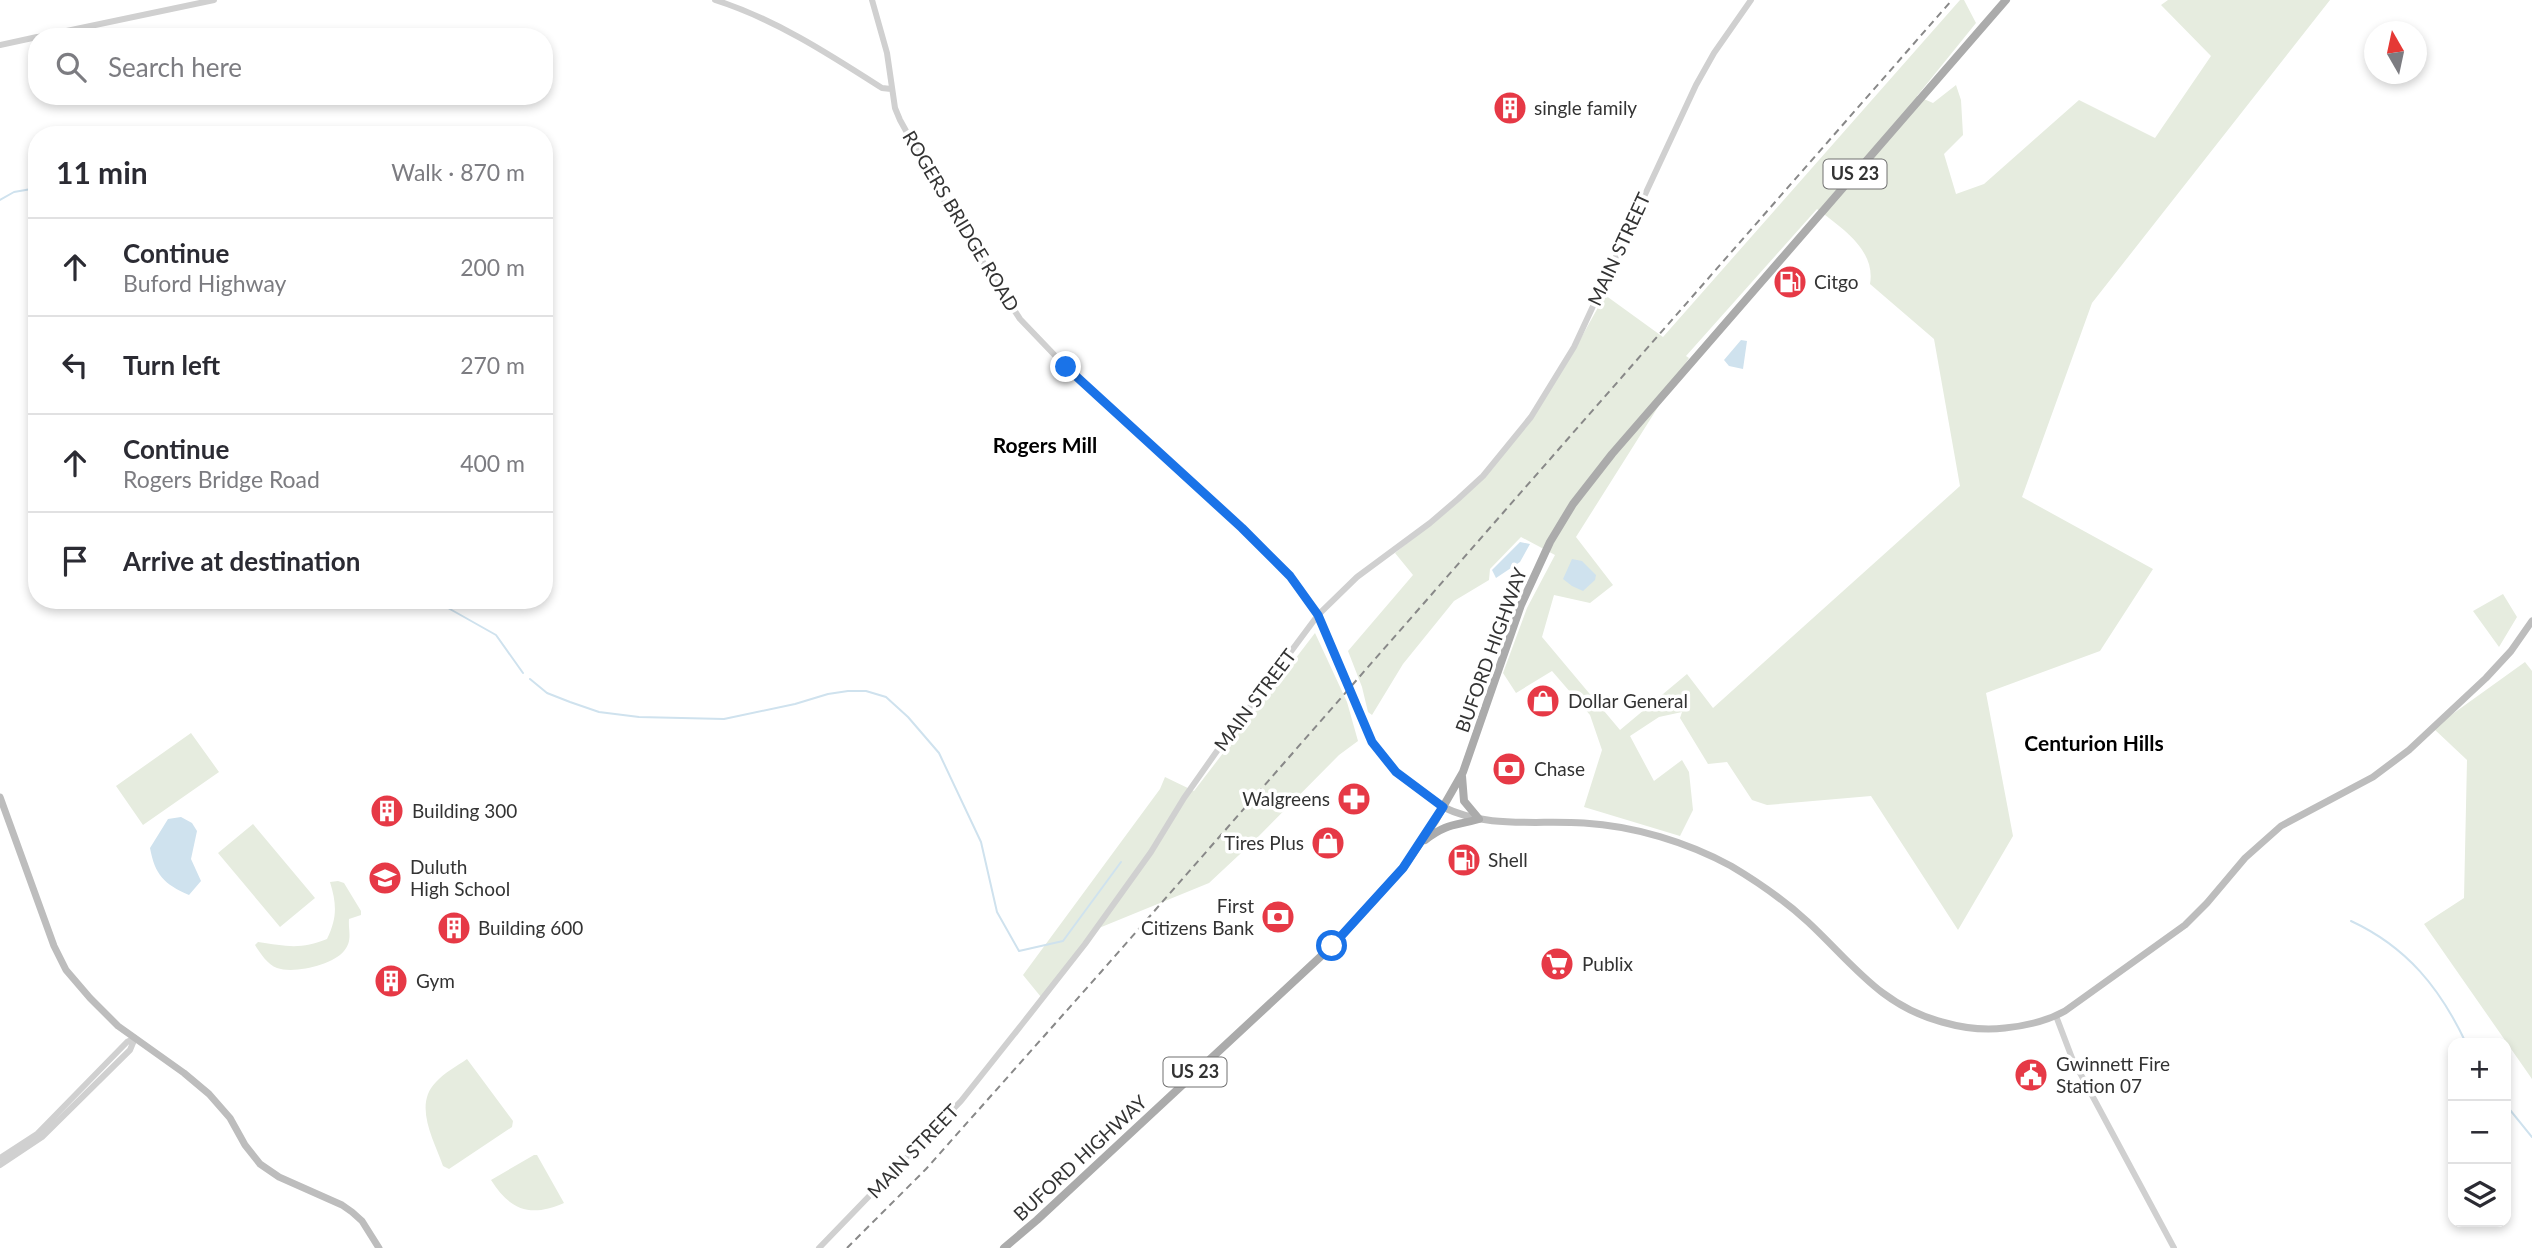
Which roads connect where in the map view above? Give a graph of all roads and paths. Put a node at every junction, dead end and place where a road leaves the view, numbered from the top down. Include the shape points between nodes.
1 (214, 0) edge
2 (715, 0) edge
3 (872, 0) edge
4 (1751, 0) edge
5 (2006, 0) edge
6 (80, 28) edge
7 (28, 39) edge
8 (0, 45) edge
9 (891, 89) junction
10 (1318, 615) junction
11 (2532, 621) edge
12 (1462, 776) junction
13 (0, 797) edge
14 (1443, 807) junction
15 (1479, 819) junction
16 (1420, 843) junction
17 (2056, 1016) junction
18 (135, 1038) junction
19 (0, 1158) edge
20 (0, 1165) edge
21 (379, 1248) edge
22 (819, 1248) edge
23 (1004, 1248) edge
24 (2174, 1248) edge

1 - 6 street
2 - 9 street via 787,30 881,88
3 - 9 street, ROGERS BRIDGE ROAD via 887,53
4 - 10 street, MAIN STREET via 1696,85 1574,347 1531,417 1466,491 1357,577
5 - 12 main road, BUFORD HIGHWAY / US 23 via 1573,504 1521,605
7 - 8 street
9 - 10 street, ROGERS BRIDGE ROAD via 900,120 931,178 1020,319 1252,538 1290,576
10 - 14 street, ROGERS BRIDGE ROAD via 1372,742 1396,772
10 - 22 street, MAIN STREET via 1184,798 1093,933 1023,1023 961,1101
11 - 17 main road via 2486,678 2409,750 2373,777 2281,826 2245,858 2185,925
12 - 14 main road, BUFORD HIGHWAY / US 23
12 - 15 main road via 1465,802
13 - 18 main road via 66,970 97,1006
14 - 15 main road
14 - 16 main road, BUFORD HIGHWAY / US 23
15 - 16 main road via 1440,829
15 - 17 main road via 1587,823 1648,834 1691,848 1767,890 1807,921 1877,990 1909,1012 1955,1026 1991,1030
16 - 23 main road, BUFORD HIGHWAY / US 23 via 1395,878 1332,946
17 - 24 street via 2072,1058
18 - 19 street via 37,1134
18 - 20 street via 130,1050 42,1137
18 - 21 main road via 209,1094 260,1164 352,1212

